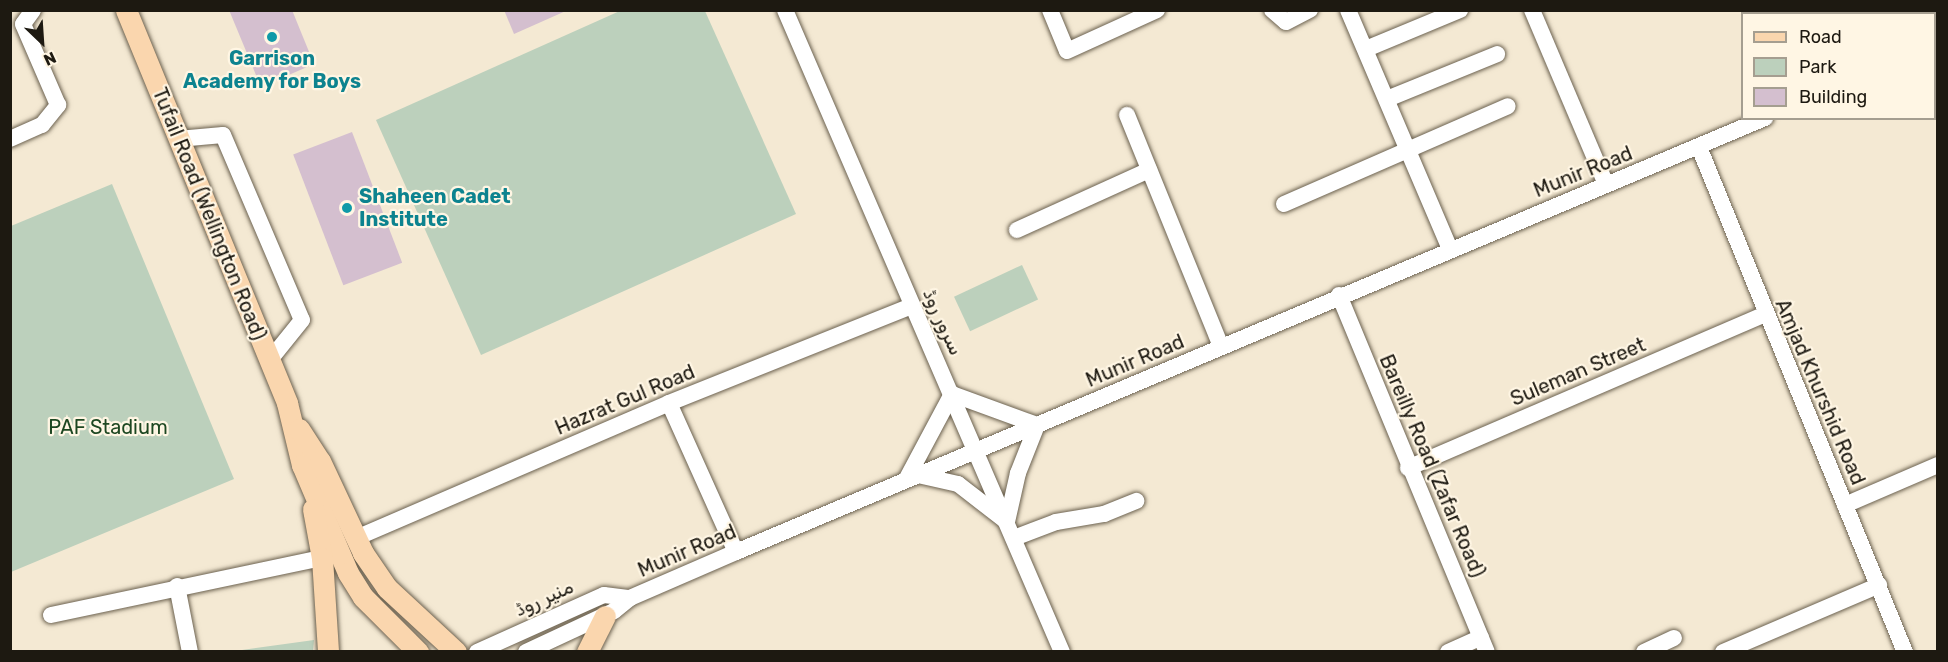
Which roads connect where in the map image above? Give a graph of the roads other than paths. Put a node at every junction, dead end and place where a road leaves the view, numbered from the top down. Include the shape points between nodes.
1 (126, 10) edge
2 (784, 10) edge
3 (1050, 10) edge
4 (1157, 10) edge
5 (1272, 10) edge
6 (1310, 10) edge
7 (1348, 10) edge
8 (1460, 10) edge
9 (1532, 10) edge
10 (22, 21) edge
11 (1366, 50) junction
12 (1497, 54) dead end
13 (1387, 99) junction
14 (1508, 106) dead end
15 (1127, 115) dead end
16 (1760, 120) edge
17 (10, 139) edge
18 (178, 139) junction
19 (1699, 147) junction
20 (1406, 149) junction
21 (1149, 170) junction
22 (1606, 184) junction
23 (1284, 204) dead end
24 (1017, 230) dead end
25 (1450, 249) junction
26 (1339, 295) junction
27 (912, 306) junction
28 (1764, 315) junction
29 (1221, 347) junction
30 (269, 361) junction
31 (952, 394) junction
32 (669, 403) junction
33 (292, 418) junction
34 (1037, 425) junction
35 (977, 450) junction
36 (1938, 465) edge
37 (1408, 468) junction
38 (912, 478) junction
39 (312, 491) junction
40 (1136, 501) dead end
41 (1845, 505) junction
42 (1008, 522) junction
43 (356, 538) junction
44 (1014, 538) junction
45 (736, 552) junction
46 (322, 558) junction
47 (1879, 585) junction
48 (177, 586) junction
49 (630, 598) junction
50 (51, 615) dead end
51 (605, 616) junction
52 (1674, 638) dead end
53 (1484, 644) edge
54 (190, 651) edge
55 (328, 651) edge
56 (418, 651) edge
57 (456, 651) edge
58 (477, 651) edge
59 (526, 651) edge
60 (587, 651) edge
61 (1062, 651) edge
62 (1448, 651) edge
63 (1644, 651) edge
64 (1723, 651) edge
65 (1905, 651) edge

1 - 18 main road, Tufail Road (Wellington Road)
2 - 27 street, سرور روڈ
3 - 4 street via 1067,51
5 - 6 street via 1286,22
7 - 11 street
8 - 11 street
9 - 22 street
10 - 17 street via 58,105 42,125
11 - 13 street
12 - 13 street
13 - 20 street
14 - 20 street
15 - 21 street
16 - 19 street, Munir Road
18 - 30 main road, Tufail Road (Wellington Road)
18 - 30 street via 223,135 302,320
19 - 22 street, Munir Road
19 - 28 street, Amjad Khurshid Road
20 - 23 street
20 - 25 street
21 - 24 street
21 - 29 street
22 - 25 street, Munir Road
25 - 26 street, Munir Road
26 - 29 street, Munir Road
26 - 37 street, Bareilly Road (Zafar Road)
27 - 31 street, سرور روڈ
27 - 32 street, Hazrat Gul Road
28 - 37 street, Suleman Street
28 - 41 street, Amjad Khurshid Road
29 - 34 street, Munir Road
30 - 33 main road, Tufail Road (Wellington Road)
31 - 34 street
31 - 35 street, سرور روڈ
31 - 38 street
32 - 43 street, Hazrat Gul Road
32 - 45 street
33 - 39 main road, Tufail Road (Wellington Road)
33 - 43 main road, Tufail Road (Wellington Road) via 320,461
34 - 35 street, Munir Road
34 - 42 street via 1018,473
35 - 38 street, Munir Road
35 - 42 street, سرور روڈ
36 - 41 street
37 - 53 street, Bareilly Road (Zafar Road)
38 - 42 street via 958,484
38 - 45 street, Munir Road
39 - 46 main road
39 - 56 main road, Tufail Road (Wellington Road) via 355,586
40 - 44 street via 1104,514 1056,522
41 - 47 street, Amjad Khurshid Road
42 - 44 street, سرور روڈ
43 - 57 main road, Tufail Road (Wellington Road) via 387,588
44 - 61 street, سرور روڈ
45 - 49 street, Munir Road
46 - 48 street
46 - 55 main road
47 - 64 street
47 - 65 street, Amjad Khurshid Road
48 - 50 street
48 - 54 street
49 - 51 street, Munir Road
49 - 58 street, منیر روڈ via 604,595
51 - 59 street, Munir Road
51 - 60 main road
52 - 63 street
53 - 62 street

